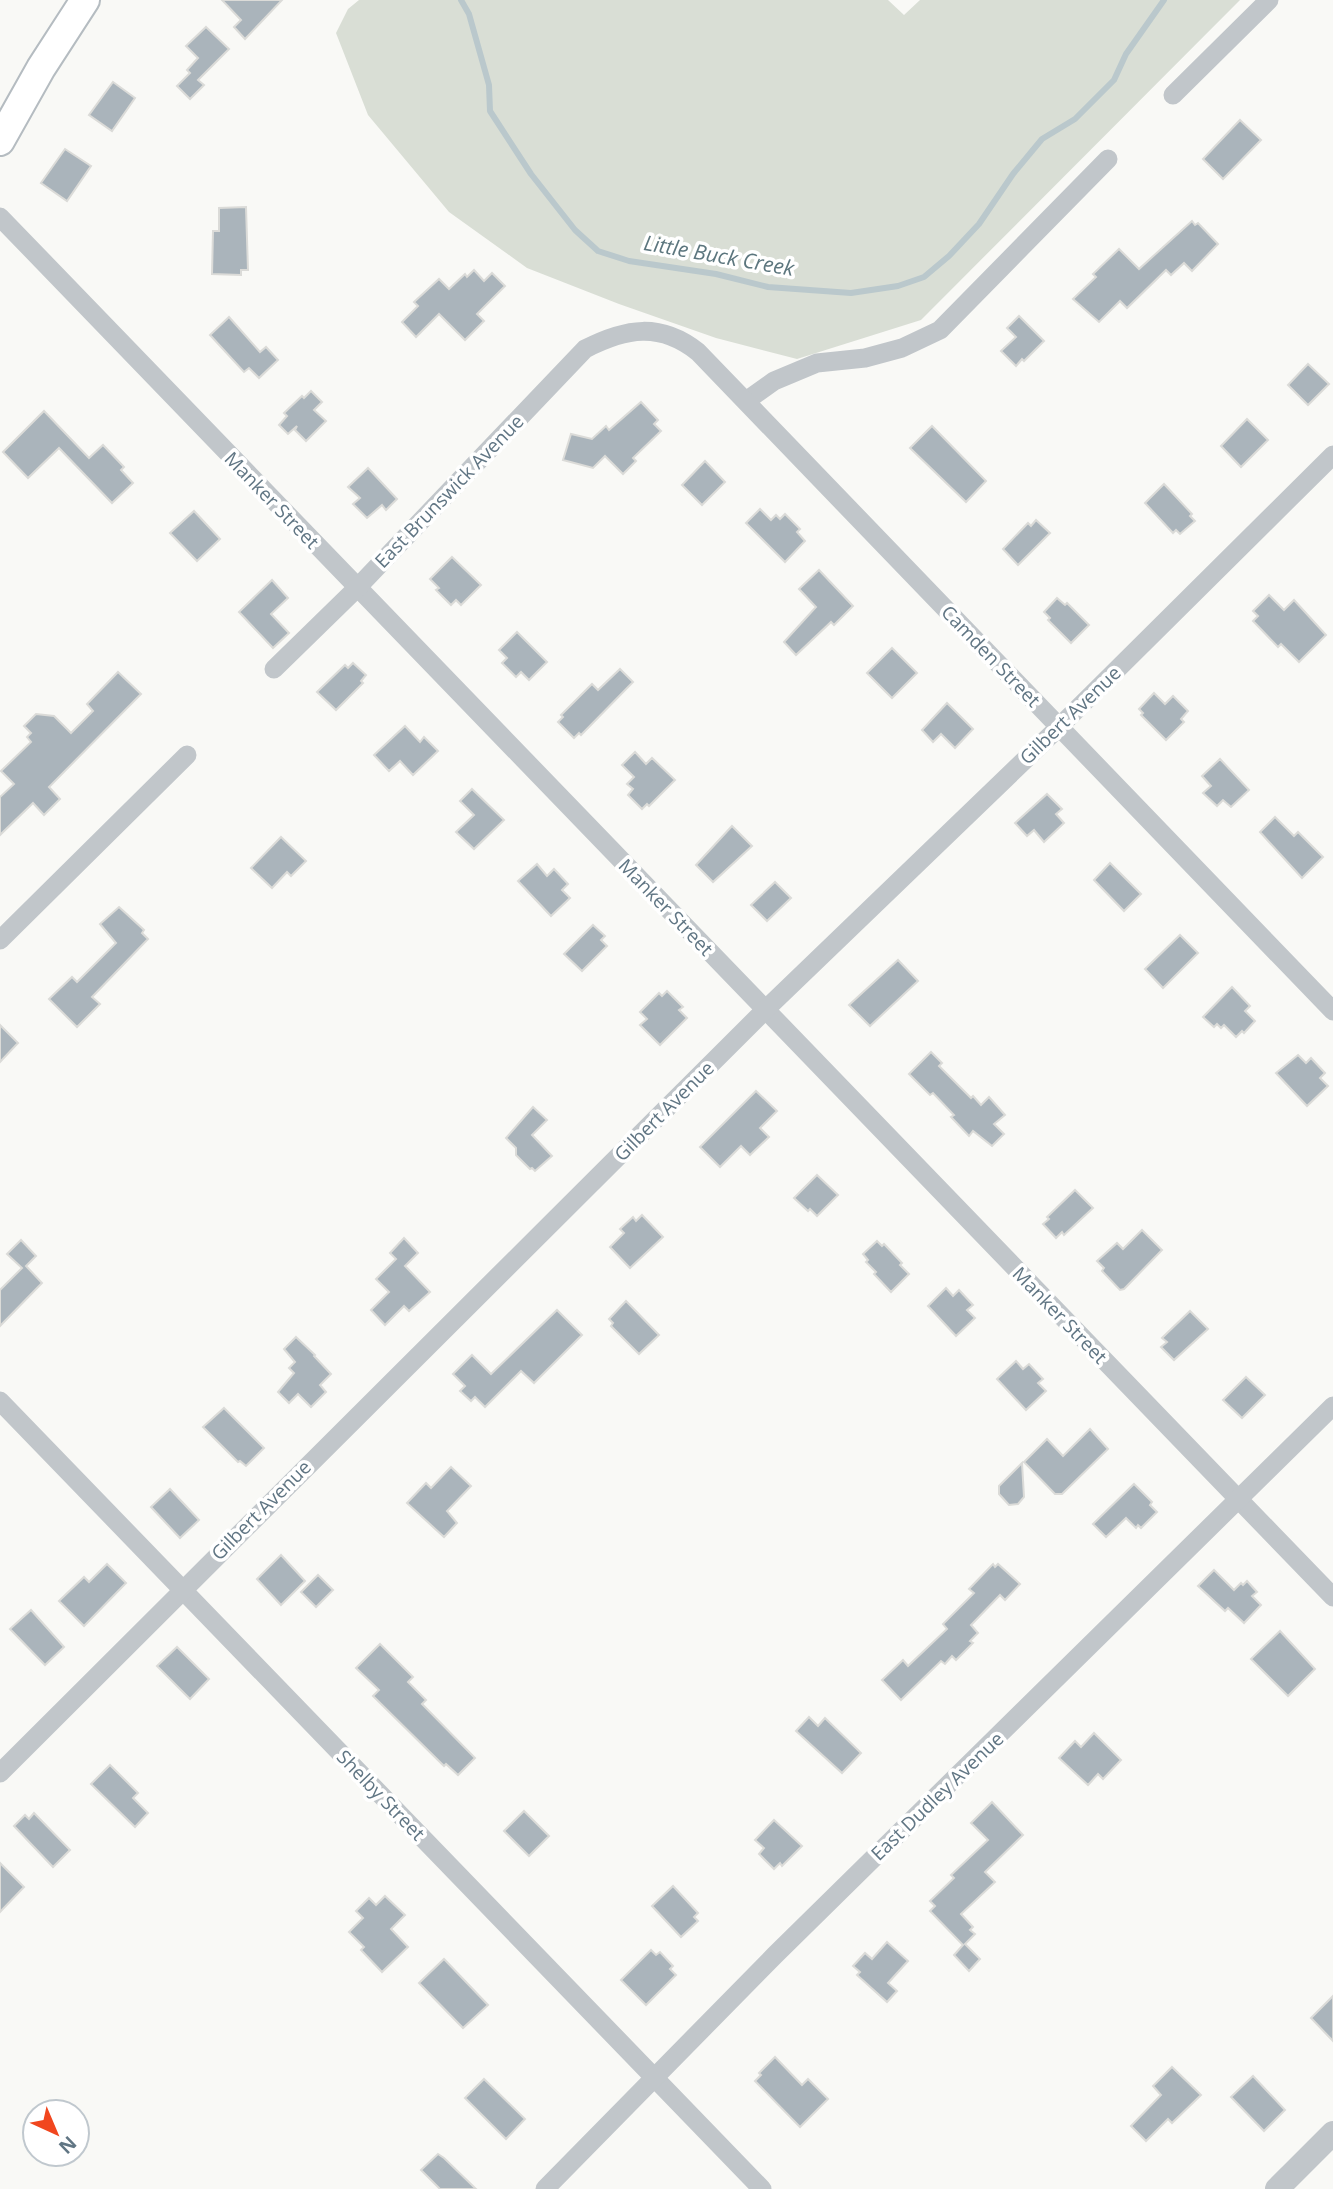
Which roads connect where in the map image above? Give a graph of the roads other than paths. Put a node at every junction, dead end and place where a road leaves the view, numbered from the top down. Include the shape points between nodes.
1 (86, 0) edge
2 (1269, 0) edge
3 (1173, 95) dead end
4 (0, 141) edge
5 (1108, 159) dead end
6 (0, 217) edge
7 (634, 332) joint
8 (746, 401) junction
9 (1333, 455) edge
10 (357, 588) junction
11 (274, 669) dead end
12 (1059, 727) junction
13 (187, 755) dead end
14 (0, 940) edge
15 (766, 1009) junction
16 (1333, 1011) edge
17 (0, 1401) edge
18 (1333, 1406) edge
19 (1239, 1500) junction
20 (182, 1589) junction
21 (1333, 1597) edge
22 (0, 1773) edge
23 (656, 2079) junction
24 (1333, 2133) edge
25 (545, 2189) edge
26 (762, 2189) edge
27 (1277, 2189) edge

1 - 4 main road
2 - 3 street
5 - 8 street via 940,330 902,348 865,358 817,363 774,381
6 - 10 street, Manker Street
7 - 8 street, Camden Street via 656,331 685,342
7 - 10 street, East Brunswick Avenue via 585,349
8 - 12 street, Camden Street
9 - 12 street, Gilbert Avenue
10 - 11 street, East Brunswick Avenue
10 - 15 street, Manker Street
12 - 15 street, Gilbert Avenue
12 - 16 street, Camden Street
13 - 14 street
15 - 19 street, Manker Street
15 - 20 street, Gilbert Avenue
17 - 20 street, Shelby Street
18 - 19 street, East Dudley Avenue
19 - 21 street, Manker Street
19 - 23 street, East Dudley Avenue via 775,1955
20 - 22 street, Gilbert Avenue
20 - 23 street, Shelby Street
23 - 25 street, East Dudley Avenue
23 - 26 street, Shelby Street
24 - 27 street

